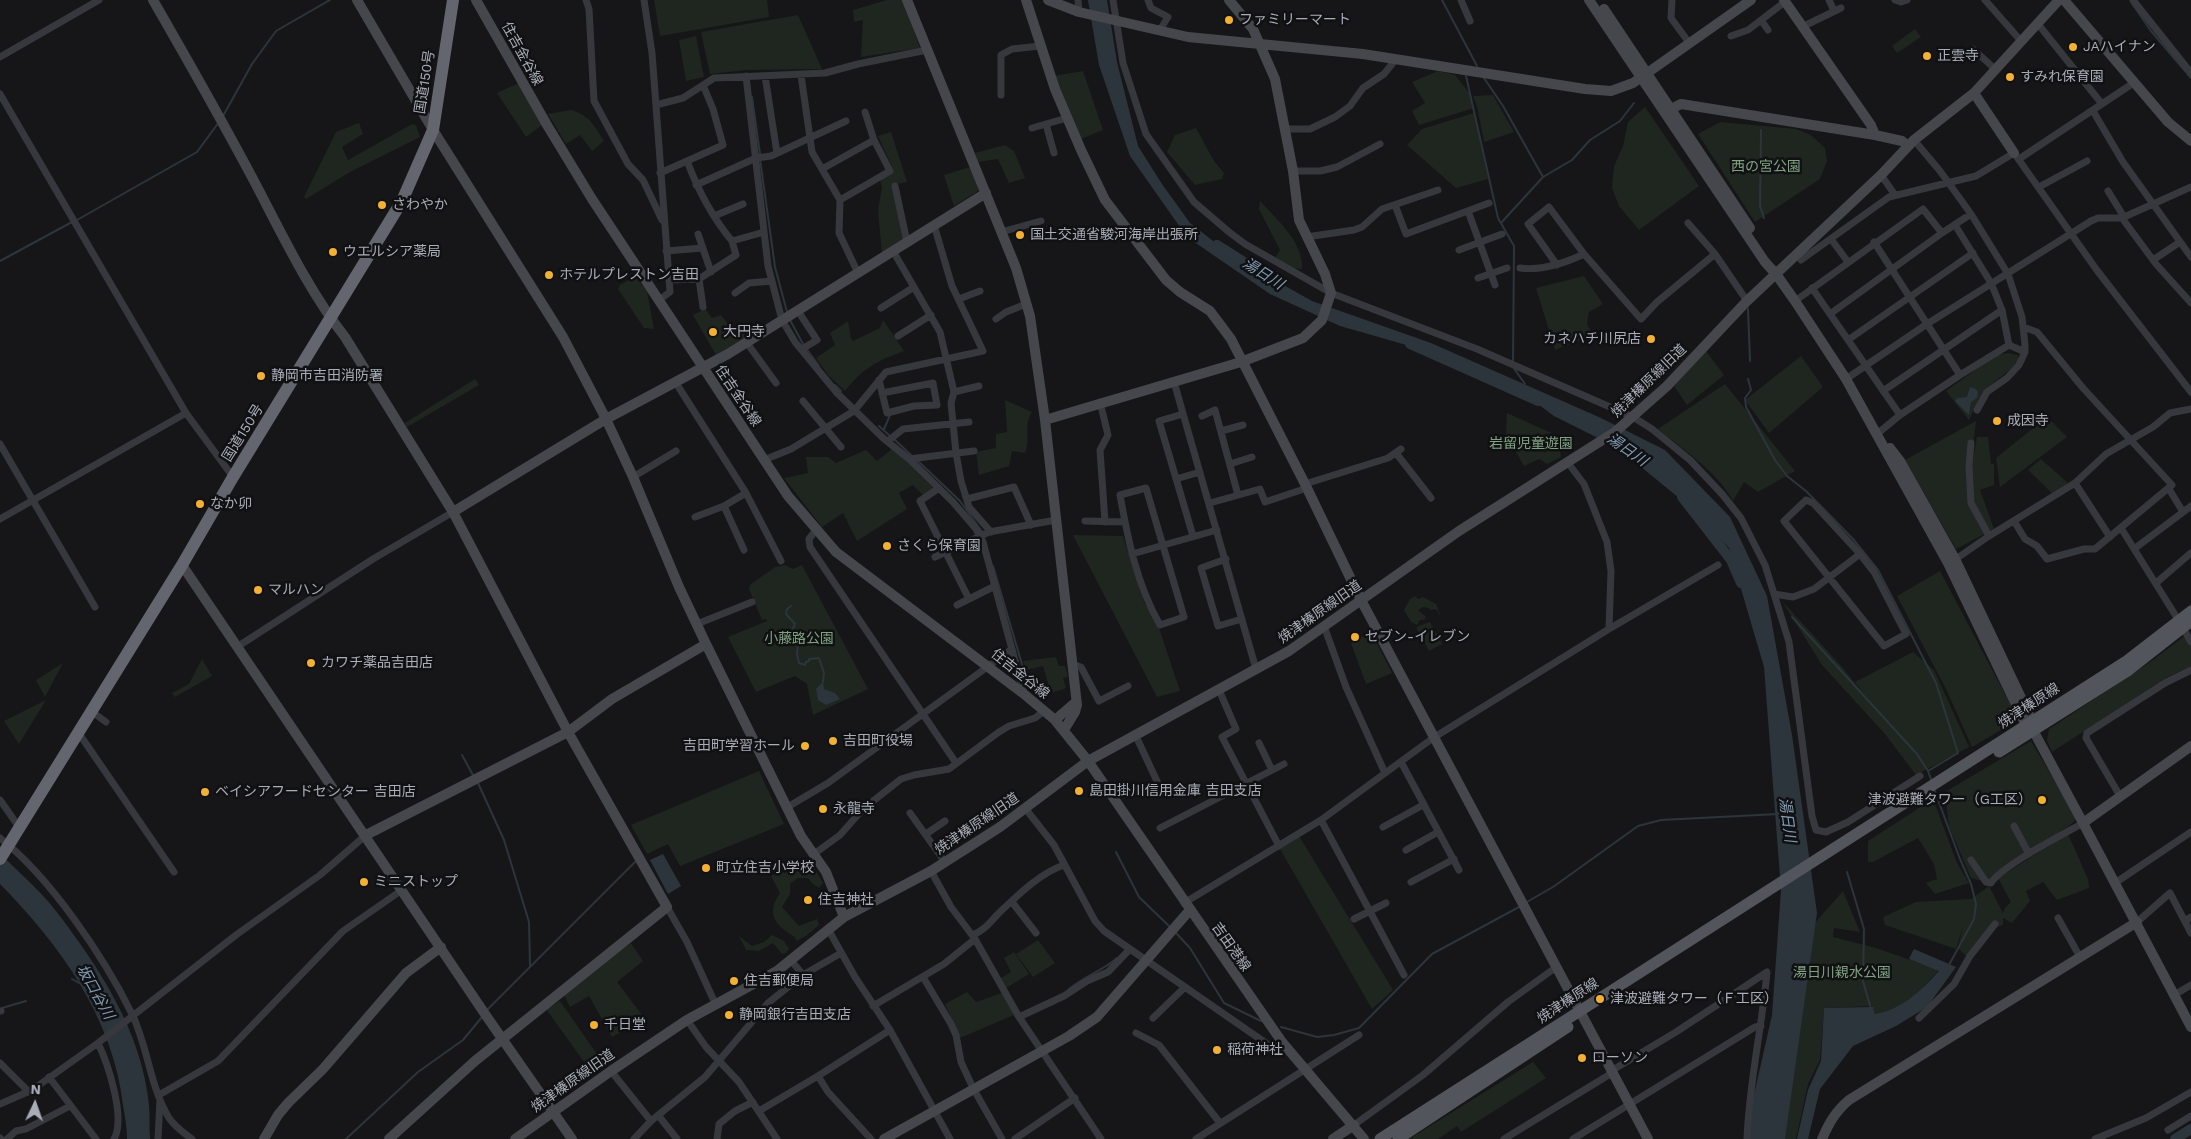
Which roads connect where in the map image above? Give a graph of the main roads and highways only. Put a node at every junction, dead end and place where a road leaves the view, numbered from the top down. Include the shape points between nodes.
1 (453, 0) edge
2 (2191, 610) edge
3 (2184, 623) edge
4 (5, 844) edge
5 (0, 859) edge
6 (1581, 1014) junction
7 (1380, 1139) edge
8 (1398, 1139) edge

1 - 4 highway, 国道150号 via 433,130 402,201 182,565 19,827
2 - 3 main road, 焼津榛原線
3 - 6 main road, 焼津榛原線 via 1929,793 1879,820 1772,889 1676,959
4 - 5 highway, 国道150号
6 - 7 main road, 焼津榛原線
6 - 8 main road, 焼津榛原線

